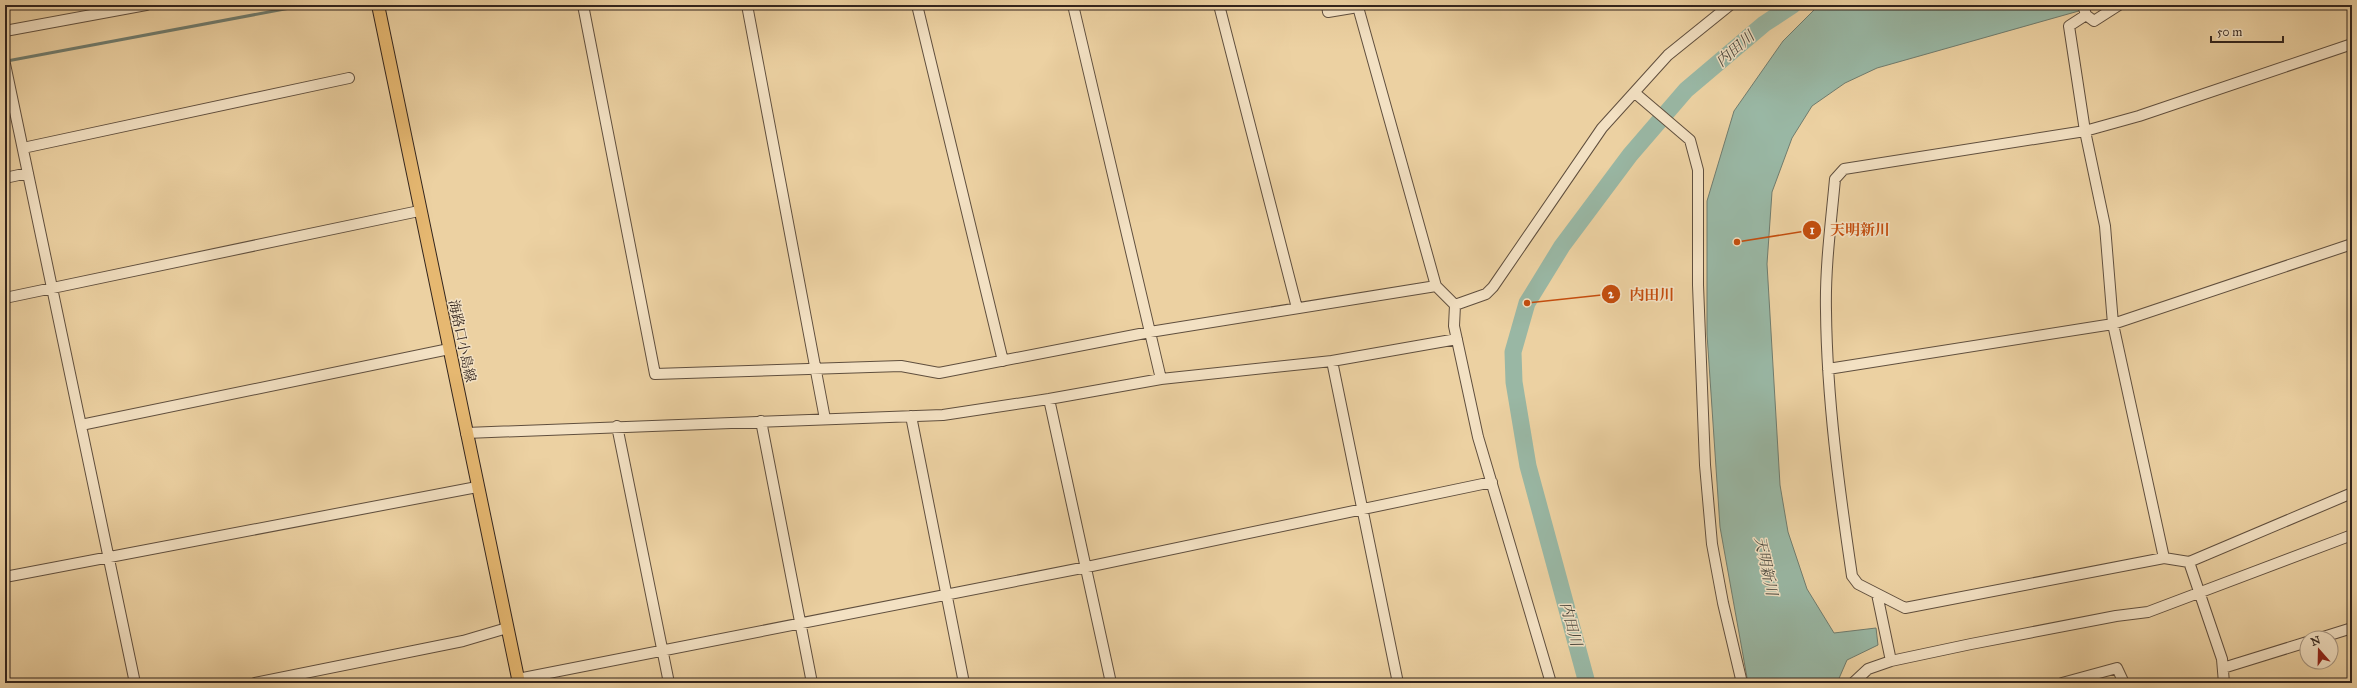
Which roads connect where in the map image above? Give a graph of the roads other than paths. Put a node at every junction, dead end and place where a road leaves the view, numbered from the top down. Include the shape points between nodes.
1 (146, 5) edge
2 (378, 5) edge
3 (583, 5) edge
4 (747, 5) edge
5 (917, 5) edge
6 (1073, 5) edge
7 (1219, 5) edge
8 (1326, 5) edge
9 (1730, 5) edge
10 (2120, 5) edge
11 (2084, 10) edge
12 (5, 31) edge
13 (2352, 44) edge
14 (5, 64) edge
15 (349, 78) dead end
16 (1635, 93) junction
17 (2085, 131) junction
18 (23, 148) junction
19 (28, 173) junction
20 (5, 178) edge
21 (419, 211) junction
22 (2352, 244) edge
23 (1436, 286) junction
24 (53, 288) junction
25 (5, 298) edge
26 (1455, 305) junction
27 (1297, 308) junction
28 (2113, 324) junction
29 (1150, 332) junction
30 (1457, 339) junction
31 (449, 349) junction
32 (1003, 361) junction
33 (1332, 361) junction
34 (816, 367) junction
35 (1828, 369) junction
36 (1161, 379) junction
37 (1050, 399) junction
38 (911, 416) junction
39 (825, 419) junction
40 (761, 421) junction
41 (81, 425) junction
42 (617, 426) junction
43 (466, 433) junction
44 (1492, 482) junction
45 (477, 487) junction
46 (2352, 493) edge
47 (1362, 510) junction
48 (2352, 535) edge
49 (109, 557) junction
50 (2164, 558) junction
51 (2189, 562) junction
52 (1087, 567) junction
53 (5, 577) edge
54 (2201, 592) junction
55 (1877, 594) junction
56 (945, 595) junction
57 (799, 624) junction
58 (507, 628) junction
59 (2352, 628) edge
60 (2339, 632) edge
61 (2299, 644) edge
62 (663, 651) junction
63 (1891, 662) junction
64 (2223, 668) junction
65 (518, 681) edge
66 (134, 683) edge
67 (255, 683) edge
68 (669, 683) edge
69 (812, 683) edge
70 (964, 683) edge
71 (1111, 683) edge
72 (1398, 683) edge
73 (1551, 683) edge
74 (1742, 683) edge
75 (1854, 683) edge
76 (2062, 683) edge
77 (2124, 683) edge
78 (2224, 683) edge

1 - 12 street
2 - 21 main road, 海路口小島線
3 - 34 street via 655,374
4 - 34 street
5 - 32 street
6 - 29 street
7 - 27 street
8 - 23 street via 1328,12 1358,7
9 - 16 street via 1685,40
10 - 11 street via 2094,21
11 - 17 street via 2069,26
13 - 17 street via 2139,116
14 - 18 street
15 - 18 street
16 - 26 street via 1588,147 1493,287 1486,294
16 - 74 street via 1690,140 1698,170 1698,285 1705,465 1712,544
17 - 28 street via 2105,226
17 - 35 street via 1857,166 1844,169 1838,174 1835,179 1826,273
18 - 19 street
19 - 20 street
19 - 24 street
21 - 24 street
21 - 31 main road, 海路口小島線
22 - 28 street
23 - 26 street
23 - 27 street
24 - 25 street
24 - 41 street
26 - 30 street via 1454,326
27 - 29 street
28 - 35 street
28 - 50 street
29 - 32 street
29 - 36 street
30 - 33 street
30 - 44 street via 1478,437
31 - 41 street
31 - 43 main road, 海路口小島線
32 - 34 street via 939,373 901,366
33 - 36 street
33 - 47 street
34 - 39 street
35 - 55 street via 1837,474 1852,576 1858,584
36 - 37 street
37 - 38 street via 943,415
37 - 52 street
38 - 39 street
38 - 56 street
39 - 40 street
40 - 42 street
40 - 57 street
41 - 49 street
42 - 43 street
42 - 62 street
43 - 45 main road, 海路口小島線
44 - 47 street
44 - 73 street
45 - 49 street
45 - 58 main road, 海路口小島線
46 - 51 street
47 - 52 street
47 - 72 street
48 - 54 street
49 - 53 street
49 - 66 street
50 - 51 street
50 - 55 street via 1906,608
51 - 54 street
52 - 56 street
52 - 71 street
54 - 63 street via 2148,612 2116,616
54 - 64 street
55 - 63 street
56 - 57 street
56 - 70 street
57 - 62 street
57 - 69 street
58 - 65 main road, 海路口小島線
58 - 67 street via 463,641
59 - 60 street
61 - 64 street
62 - 65 street
62 - 68 street
63 - 75 street via 1868,669
64 - 78 street
76 - 77 street via 2117,668

